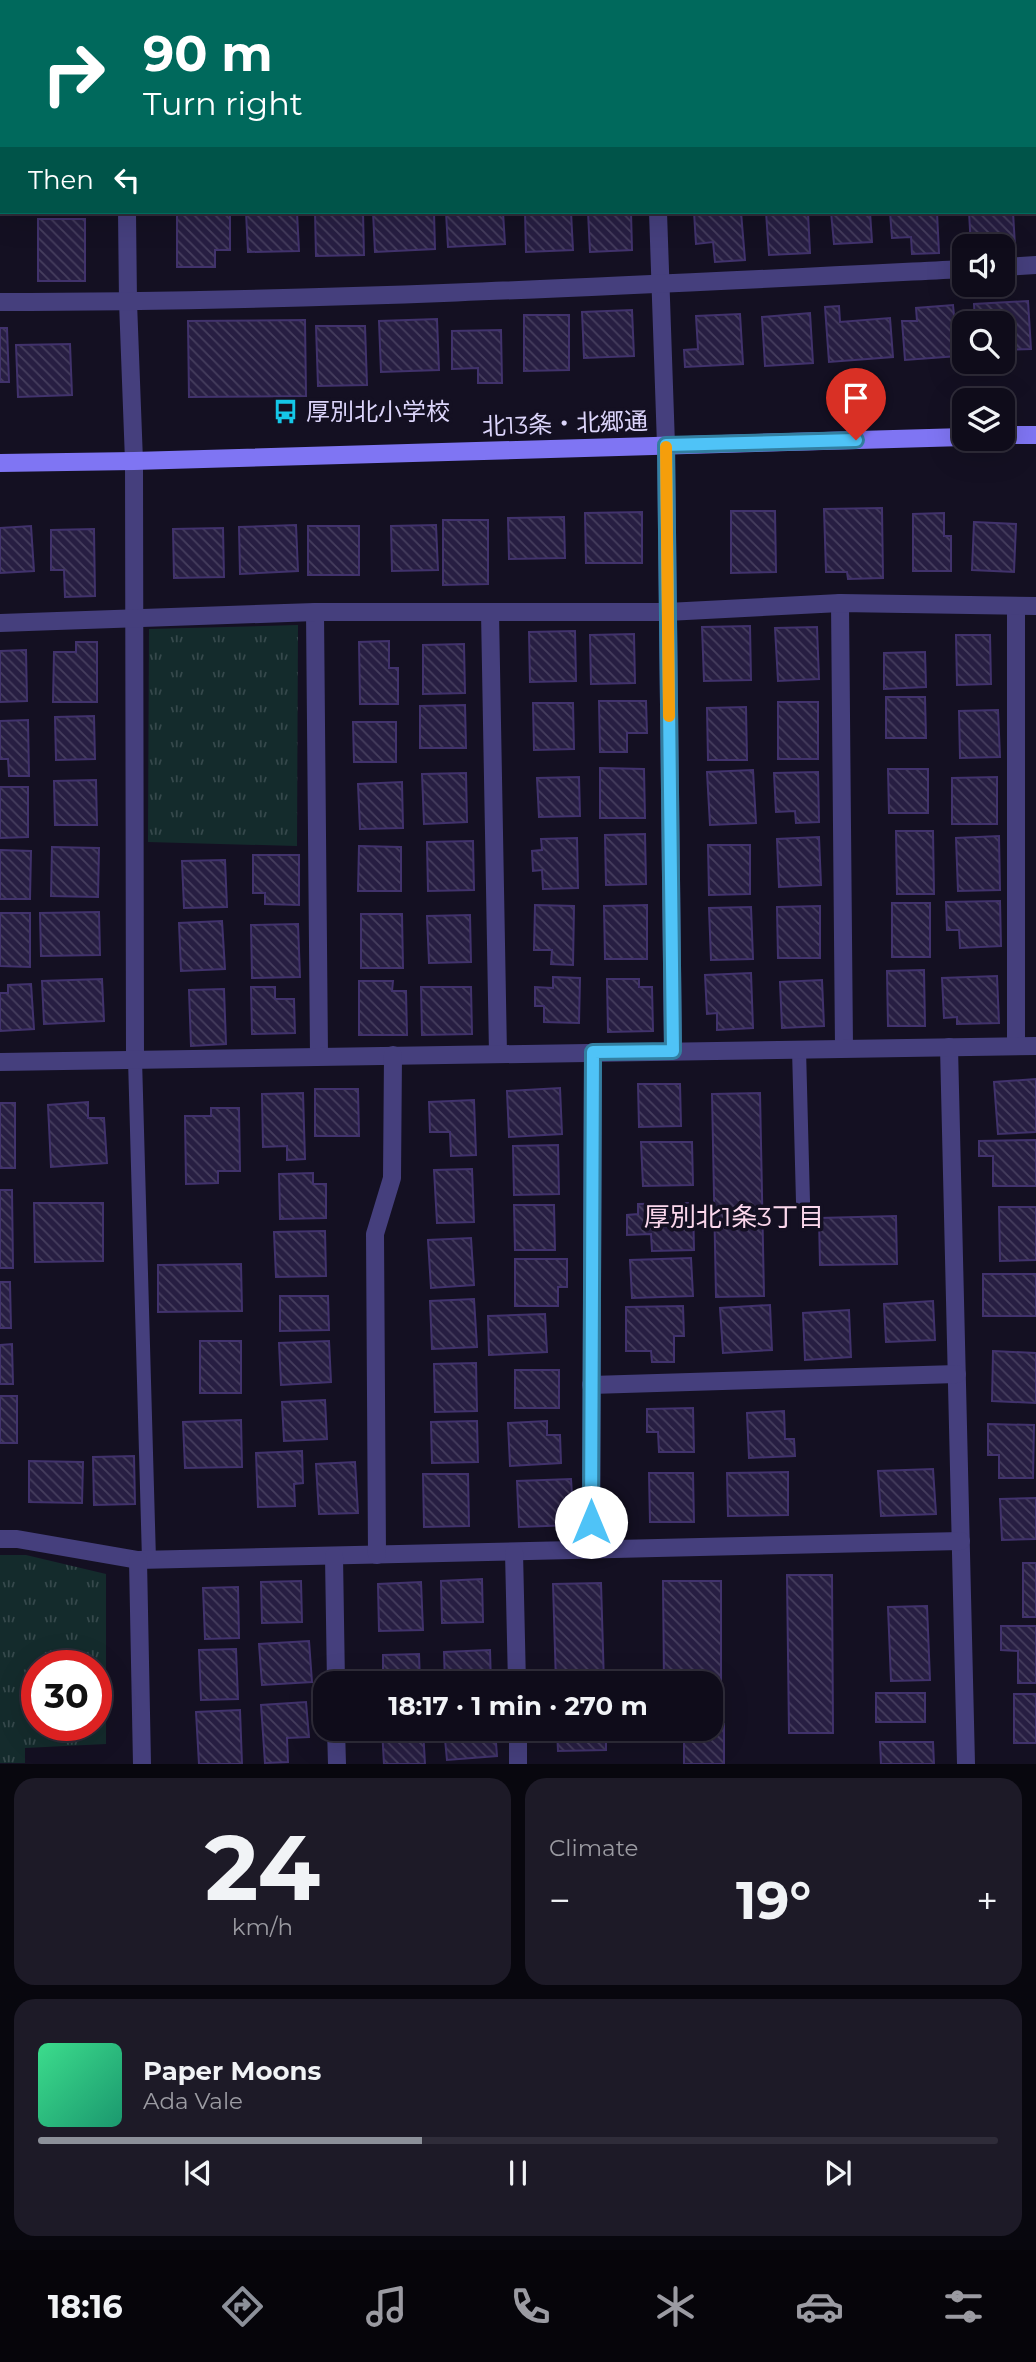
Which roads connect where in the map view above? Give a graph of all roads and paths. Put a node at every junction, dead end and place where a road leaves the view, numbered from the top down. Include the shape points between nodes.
1 (127, 214) edge
2 (658, 214) edge
3 (1036, 265) edge
4 (1015, 266) edge
5 (952, 270) edge
6 (660, 284) junction
7 (0, 302) edge
8 (128, 302) junction
9 (1015, 435) edge
10 (1036, 435) edge
11 (952, 437) edge
12 (666, 445) junction
13 (134, 461) junction
14 (0, 463) edge
15 (840, 603) junction
16 (1016, 606) junction
17 (1036, 606) edge
18 (315, 612) junction
19 (490, 612) junction
20 (667, 612) junction
21 (134, 620) junction
22 (0, 623) edge
23 (1016, 1045) junction
24 (949, 1046) junction
25 (1036, 1046) edge
26 (844, 1048) junction
27 (799, 1049) junction
28 (673, 1051) junction
29 (593, 1052) junction
30 (498, 1054) junction
31 (393, 1055) junction
32 (319, 1056) junction
33 (135, 1059) junction
34 (0, 1062) edge
35 (803, 1202) dead end
36 (957, 1374) junction
37 (592, 1385) junction
38 (0, 1539) edge
39 (961, 1541) junction
40 (591, 1550) junction
41 (514, 1552) junction
42 (377, 1555) junction
43 (334, 1556) junction
44 (143, 1560) junction
45 (336, 1671) edge
46 (517, 1671) edge
47 (336, 1741) edge
48 (518, 1741) edge
49 (142, 1763) edge
50 (337, 1763) edge
51 (518, 1763) edge
52 (966, 1763) edge

1 - 8 street
2 - 6 street
3 - 4 street
5 - 6 street
6 - 8 street
6 - 12 street
7 - 8 street
8 - 13 street
9 - 10 main road
11 - 12 main road, 北13条・北郷通
12 - 13 main road, 北13条・北郷通
12 - 20 street
13 - 14 main road, 北13条・北郷通
13 - 21 street
15 - 16 street
15 - 20 street
15 - 26 street
16 - 17 street
16 - 23 street
18 - 19 street
18 - 21 street
18 - 32 street
19 - 20 street
19 - 30 street
20 - 28 street
21 - 22 street
21 - 33 street
23 - 24 street
23 - 25 street
24 - 26 street
24 - 36 street
26 - 27 street
27 - 28 street
27 - 35 lane
28 - 29 street
29 - 30 street
29 - 37 street
30 - 31 street
31 - 32 street
31 - 42 street via 392,1178 375,1234
32 - 33 street
33 - 34 street
33 - 44 lane
36 - 37 street
36 - 39 street
37 - 40 street
38 - 44 street
39 - 40 street
39 - 52 street
40 - 41 street
41 - 42 street
41 - 46 street
42 - 43 street
43 - 44 street
43 - 45 street
44 - 49 street
47 - 50 street
48 - 51 street

